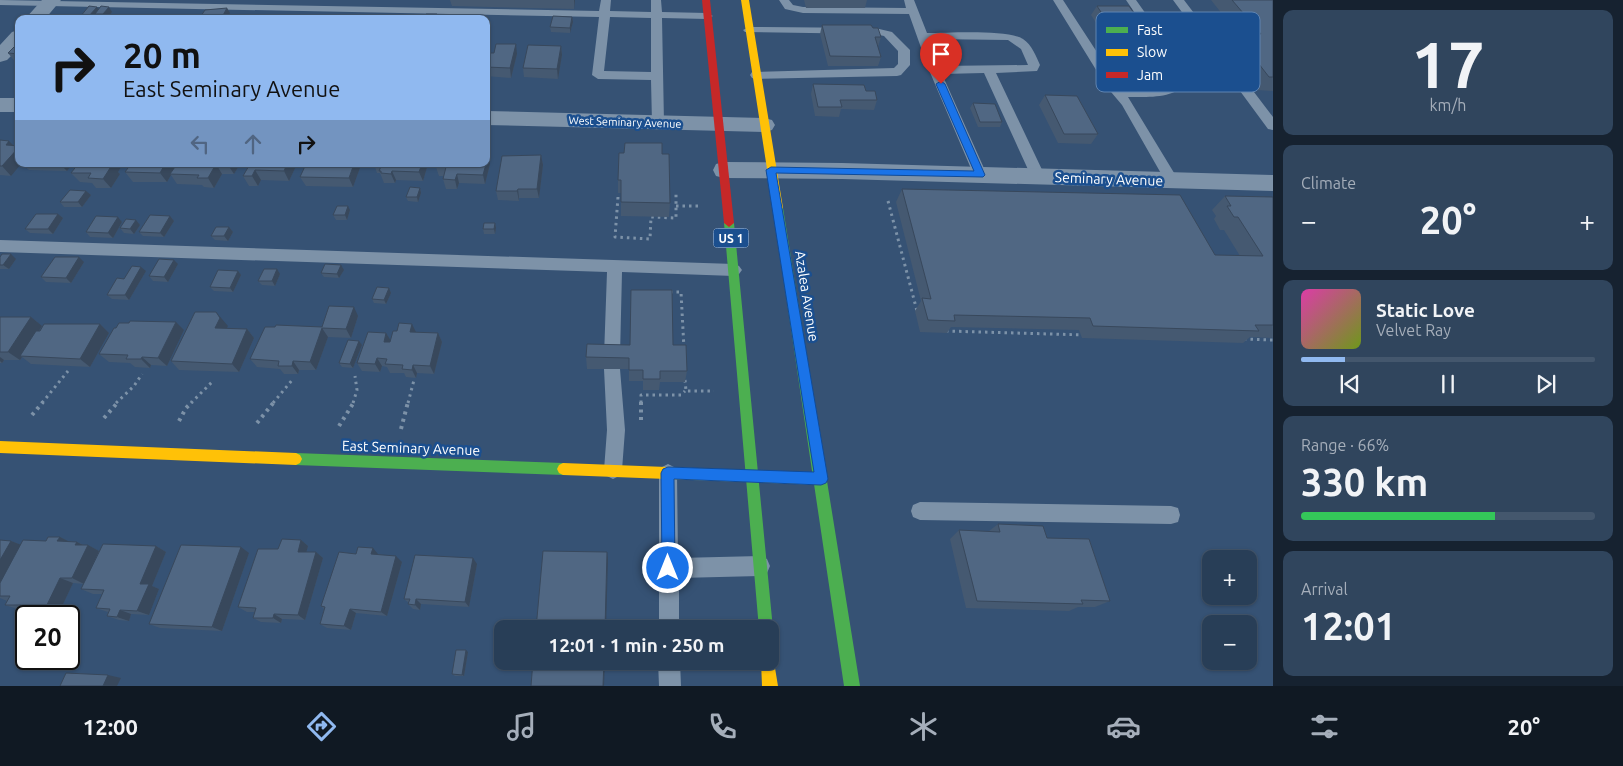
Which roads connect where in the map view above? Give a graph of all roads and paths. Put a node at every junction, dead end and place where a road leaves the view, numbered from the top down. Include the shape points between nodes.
1 (606, 0) edge
2 (656, 0) edge
3 (706, 0) edge
4 (745, 0) edge
5 (784, 0) edge
6 (1058, 0) edge
7 (1131, 0) edge
8 (1178, 0) edge
9 (0, 2) edge
10 (50, 2) edge
11 (416, 5) edge
12 (911, 6) edge
13 (1139, 12) edge
14 (1187, 12) edge
15 (606, 14) junction
16 (38, 15) edge
17 (656, 15) junction
18 (707, 16) junction
19 (749, 30) junction
20 (922, 36) junction
21 (15, 40) edge
22 (927, 49) junction
23 (904, 50) junction
24 (0, 56) edge
25 (1096, 59) edge
26 (935, 70) junction
27 (989, 70) junction
28 (756, 75) junction
29 (657, 76) junction
30 (1144, 92) edge
31 (1247, 92) edge
32 (1118, 93) joint
33 (0, 105) edge
34 (15, 106) edge
35 (490, 118) edge
36 (658, 123) junction
37 (719, 124) junction
38 (764, 125) junction
39 (1273, 126) edge
40 (724, 170) junction
41 (771, 170) junction
42 (980, 175) junction
43 (1038, 176) junction
44 (1172, 181) junction
45 (1273, 183) edge
46 (676, 194) dead end
47 (618, 197) edge
48 (888, 201) dead end
49 (676, 206) junction
50 (702, 206) dead end
51 (0, 246) edge
52 (615, 266) junction
53 (734, 270) junction
54 (665, 292) edge
55 (918, 312) dead end
56 (942, 331) edge
57 (1088, 335) edge
58 (1234, 339) edge
59 (1273, 340) edge
60 (684, 351) edge
61 (68, 371) edge
62 (685, 371) edge
63 (142, 374) dead end
64 (355, 376) edge
65 (293, 378) edge
66 (214, 380) dead end
67 (414, 380) edge
68 (714, 390) dead end
69 (686, 391) junction
70 (32, 415) dead end
71 (104, 418) dead end
72 (179, 421) dead end
73 (257, 423) dead end
74 (339, 426) dead end
75 (401, 429) dead end
76 (640, 429) dead end
77 (0, 447) edge
78 (614, 470) junction
79 (668, 473) junction
80 (753, 477) junction
81 (821, 479) junction
82 (920, 511) dead end
83 (1171, 515) dead end
84 (760, 566) junction
85 (668, 568) junction
86 (669, 620) edge
87 (765, 620) edge
88 (669, 670) edge
89 (769, 670) edge
90 (670, 686) edge
91 (770, 686) edge
92 (852, 686) edge

1 - 15 lane
2 - 17 lane
3 - 18 main road, US 1
4 - 19 main road, Azalea Avenue
5 - 12 lane via 789,7 803,10
6 - 25 lane
7 - 13 lane
8 - 14 lane
9 - 10 lane
10 - 11 lane
10 - 16 street
11 - 15 lane
12 - 20 lane
15 - 17 lane
15 - 29 lane via 598,75
17 - 18 lane
17 - 29 lane
18 - 37 main road, US 1
19 - 23 lane via 875,31 888,34
19 - 28 main road, Azalea Avenue
20 - 22 lane
20 - 27 lane via 1019,39 1026,46 1034,65 1033,68
21 - 24 street
22 - 23 lane
22 - 26 lane
23 - 28 lane via 904,65 897,72
26 - 27 lane
26 - 42 lane
27 - 43 lane
28 - 38 main road, Azalea Avenue
29 - 36 lane
30 - 32 lane
31 - 39 lane
32 - 44 lane
33 - 34 street
35 - 36 street, West Seminary Avenue
36 - 37 street, West Seminary Avenue
37 - 38 street, West Seminary Avenue
37 - 40 main road, US 1
38 - 41 main road, Azalea Avenue
40 - 41 street
40 - 53 main road, US 1
41 - 42 street, Seminary Avenue
41 - 81 main road, Azalea Avenue
42 - 43 street, Seminary Avenue
43 - 44 street, Seminary Avenue
44 - 45 street, Seminary Avenue
46 - 49 path
47 - 49 path via 615,238 650,238 651,218 676,218
48 - 55 path
49 - 50 path
51 - 52 lane
52 - 53 lane
52 - 78 lane via 612,362 616,430
53 - 80 main road, US 1
54 - 60 path via 681,292
56 - 57 path
58 - 59 path
61 - 70 path
62 - 69 path
63 - 71 path via 135,386 109,408
64 - 74 path via 358,390 355,400
65 - 73 path
66 - 72 path via 186,408
67 - 75 path
68 - 69 path
69 - 76 path via 681,395 641,395
77 - 78 main road, East Seminary Avenue
78 - 79 main road, East Seminary Avenue
79 - 80 main road, East Seminary Avenue
79 - 85 lane
80 - 81 main road, East Seminary Avenue
80 - 84 main road, US 1
81 - 92 main road, Azalea Avenue
82 - 83 lane
84 - 85 lane
84 - 87 main road, US 1
85 - 86 lane
88 - 90 lane
89 - 91 main road

